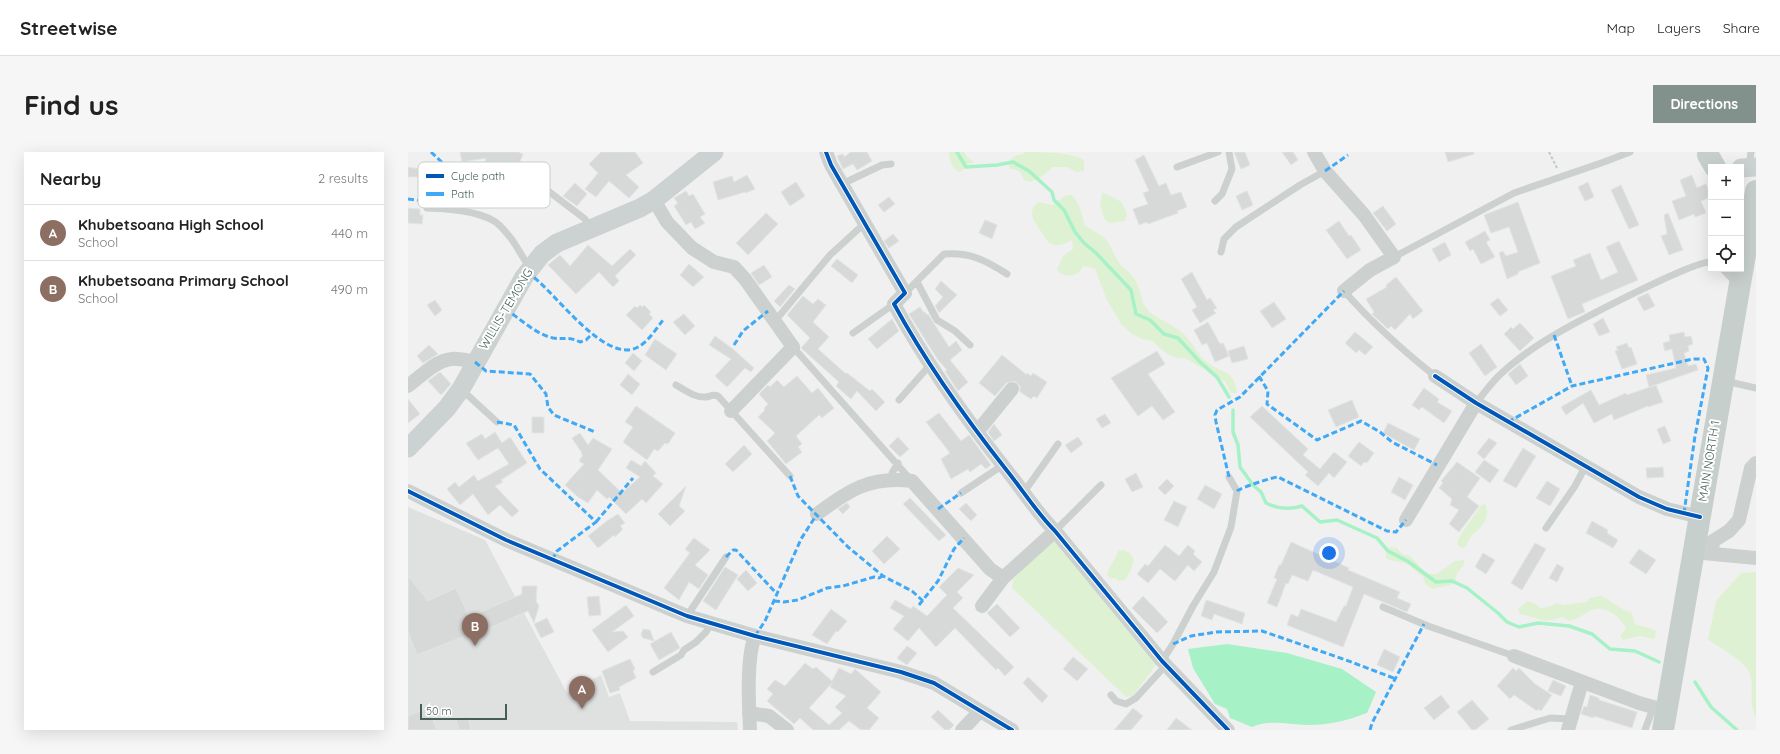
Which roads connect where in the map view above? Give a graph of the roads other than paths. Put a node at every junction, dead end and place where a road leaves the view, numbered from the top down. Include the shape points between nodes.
1 (712, 152) edge
2 (826, 152) edge
3 (1218, 152) edge
4 (1229, 152) edge
5 (1314, 152) edge
6 (1630, 152) edge
7 (1710, 158) edge
8 (891, 164) dead end
9 (1721, 164) edge
10 (1177, 167) dead end
11 (1325, 171) junction
12 (842, 184) junction
13 (1756, 191) edge
14 (550, 192) edge
15 (654, 200) junction
16 (1215, 201) dead end
17 (427, 208) dead end
18 (865, 223) junction
19 (591, 229) junction
20 (1743, 236) edge
21 (1221, 252) dead end
22 (1394, 257) junction
23 (1708, 262) edge
24 (530, 268) junction
25 (1727, 272) edge
26 (1741, 272) edge
27 (1007, 274) dead end
28 (918, 282) junction
29 (1740, 288) junction
30 (1344, 291) joint
31 (905, 293) junction
32 (894, 304) junction
33 (775, 321) junction
34 (853, 333) dead end
35 (970, 346) dead end
36 (793, 347) junction
37 (475, 362) junction
38 (930, 365) junction
39 (1435, 376) joint
40 (1723, 380) junction
41 (676, 385) dead end
42 (408, 386) edge
43 (1756, 388) edge
44 (461, 389) junction
45 (1012, 389) dead end
46 (899, 400) dead end
47 (1476, 403) junction
48 (731, 411) junction
49 (497, 422) dead end
50 (977, 432) junction
51 (1058, 444) dead end
52 (408, 448) edge
53 (898, 463) junction
54 (1756, 463) edge
55 (1002, 465) junction
56 (1584, 467) junction
57 (790, 476) dead end
58 (1229, 477) dead end
59 (891, 479) junction
60 (912, 481) junction
61 (1101, 485) dead end
62 (408, 492) edge
63 (1024, 492) junction
64 (961, 493) dead end
65 (817, 514) dead end
66 (1700, 517) junction
67 (1406, 520) dead end
68 (1546, 528) dead end
69 (1056, 531) junction
70 (1703, 553) junction
71 (726, 557) dead end
72 (1756, 558) edge
73 (1003, 578) junction
74 (982, 606) dead end
75 (1383, 607) dead end
76 (687, 616) junction
77 (711, 623) junction
78 (755, 636) junction
79 (1514, 656) joint
80 (1164, 663) junction
81 (653, 672) dead end
82 (1582, 682) junction
83 (1111, 695) dead end
84 (980, 711) junction
85 (749, 713) junction
86 (1661, 716) edge
87 (1570, 724) edge
88 (750, 730) edge
89 (787, 730) edge
90 (962, 730) edge
91 (1012, 730) edge
92 (1228, 730) edge
93 (1510, 730) edge
94 (1645, 730) edge

1 - 15 main road, WILLIS-TEMONG
2 - 12 street
3 - 10 lane
4 - 16 lane via 1232,169 1222,194
5 - 11 street
6 - 22 lane via 1514,193
7 - 9 main road
8 - 12 lane via 882,165
11 - 21 lane via 1236,227 1224,239
11 - 22 street via 1364,215
12 - 18 street
13 - 20 main road, MAIN NORTH 1
14 - 19 lane via 585,219
15 - 19 main road, WILLIS-TEMONG
15 - 33 street via 667,222 692,248 714,262 734,267
17 - 24 lane via 477,214 494,221 510,237
18 - 31 street
18 - 33 lane via 830,255
19 - 24 main road, WILLIS-TEMONG via 557,244 542,254
22 - 30 street via 1370,270
23 - 47 lane via 1647,287 1551,337 1504,371
24 - 37 main road, WILLIS-TEMONG
25 - 29 lane
26 - 29 main road, MAIN NORTH 1
27 - 28 lane via 973,256 944,254
28 - 31 lane
28 - 35 lane via 937,320 955,331
29 - 40 main road, MAIN NORTH 1
30 - 39 lane via 1403,351
31 - 32 street
32 - 34 lane
32 - 38 street
33 - 36 street
36 - 48 street
36 - 53 lane
37 - 42 street via 446,360
37 - 44 main road, WILLIS-TEMONG
38 - 46 lane
38 - 50 street
39 - 47 street
40 - 43 lane
40 - 66 main road, MAIN NORTH 1
41 - 48 lane via 699,396 714,394
44 - 49 lane
44 - 52 main road, WILLIS-TEMONG via 447,408
45 - 50 street
47 - 56 street
47 - 67 street
48 - 57 lane
50 - 55 street
51 - 63 lane
53 - 59 lane
53 - 60 lane
54 - 70 street via 1751,468 1739,520 1729,531 1713,541
55 - 63 street
55 - 64 lane
56 - 66 street via 1639,497
56 - 68 lane via 1575,486
58 - 80 lane via 1237,491 1231,527 1214,572 1193,606
59 - 60 street
59 - 65 street via 875,481 843,494
60 - 73 street via 990,569
61 - 69 lane
62 - 76 street via 506,540
63 - 69 street via 1040,515
66 - 70 main road, MAIN NORTH 1
69 - 73 street
69 - 80 street
70 - 72 street
70 - 86 main road, MAIN NORTH 1
71 - 76 lane
73 - 74 street
75 - 79 lane via 1428,626
76 - 77 street
77 - 78 street
77 - 81 lane via 706,632 681,655
78 - 84 street via 901,672 934,683
78 - 85 street via 750,660
79 - 82 street
80 - 83 lane via 1136,698 1126,704 1116,701
80 - 92 street
82 - 86 street
82 - 87 street
84 - 90 street
84 - 91 street
85 - 88 street
85 - 89 street via 769,716
86 - 94 lane
87 - 93 lane via 1550,718

